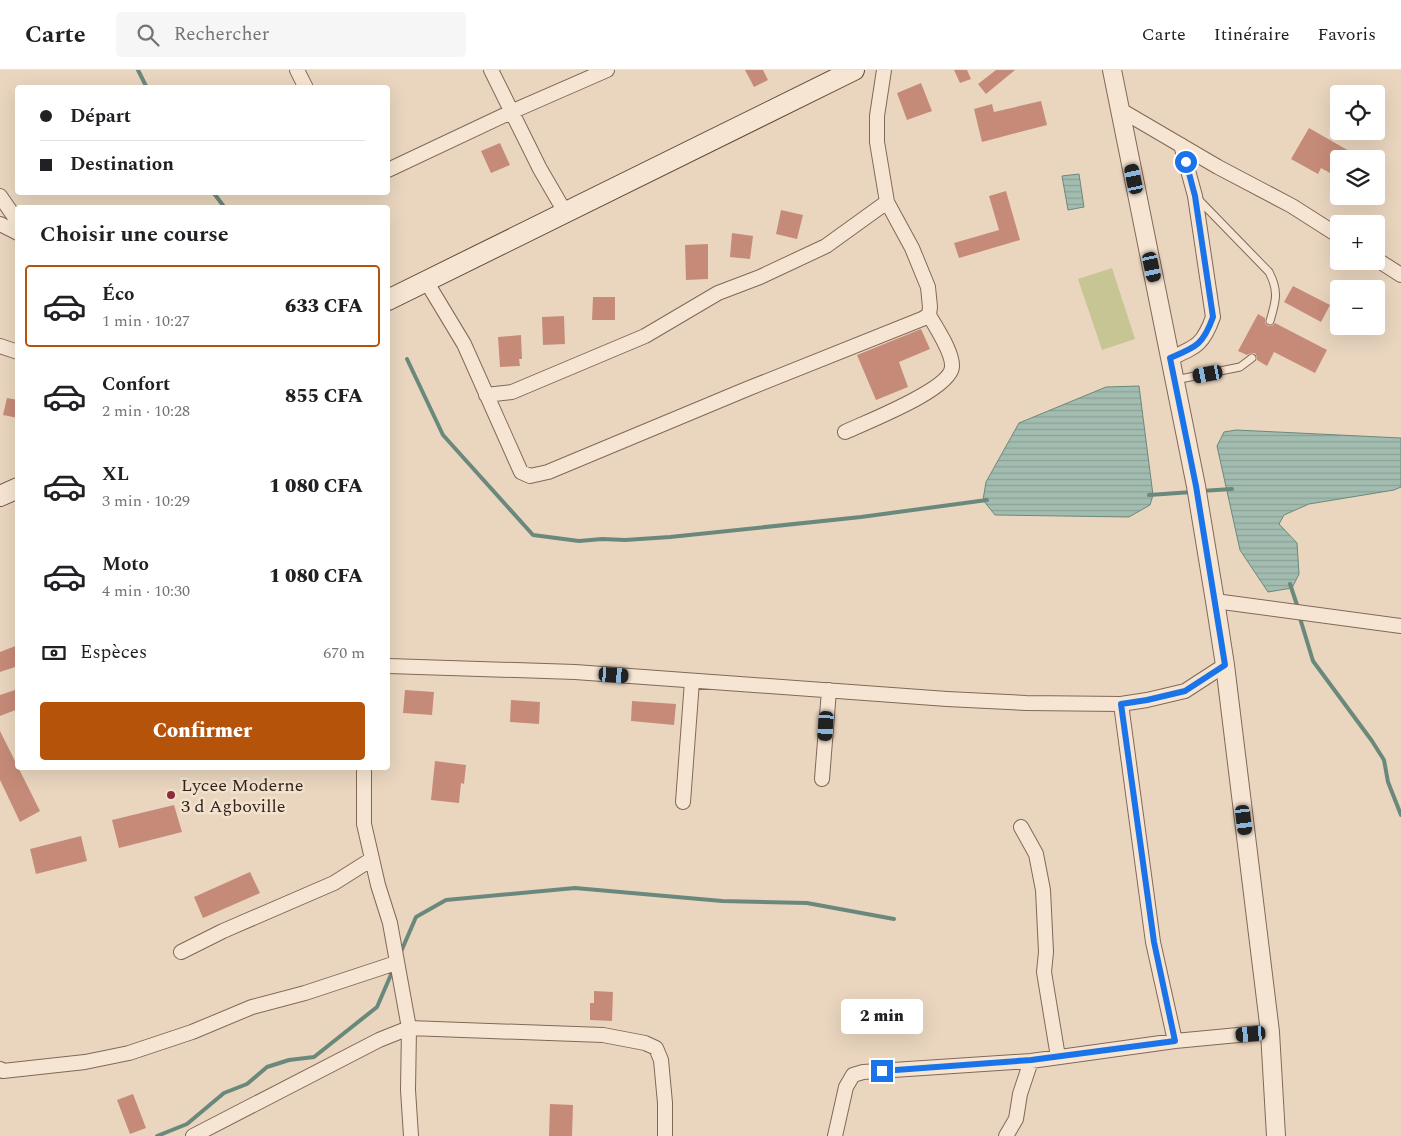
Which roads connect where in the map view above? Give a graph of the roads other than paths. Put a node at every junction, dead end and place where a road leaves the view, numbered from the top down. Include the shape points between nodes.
1 (297, 70) edge
2 (491, 70) edge
3 (607, 70) edge
4 (854, 70) edge
5 (884, 70) edge
6 (1112, 70) edge
7 (304, 85) edge
8 (1119, 109) junction
9 (511, 112) junction
10 (1181, 145) junction
11 (390, 169) edge
12 (0, 196) edge
13 (1195, 196) junction
14 (887, 202) junction
15 (565, 212) junction
16 (15, 218) edge
17 (0, 224) edge
18 (1330, 230) edge
19 (15, 231) edge
20 (1385, 265) edge
21 (1401, 275) edge
22 (426, 281) junction
23 (390, 299) edge
24 (929, 315) junction
25 (1270, 320) dead end
26 (0, 346) edge
27 (15, 351) edge
28 (1170, 358) junction
29 (1252, 358) dead end
30 (1175, 380) junction
31 (486, 395) junction
32 (845, 432) dead end
33 (1215, 601) junction
34 (1401, 626) edge
35 (1225, 665) junction
36 (390, 666) edge
37 (692, 681) junction
38 (828, 690) junction
39 (1121, 704) junction
40 (364, 770) edge
41 (822, 779) dead end
42 (683, 802) dead end
43 (1020, 827) dead end
44 (372, 859) junction
45 (181, 952) dead end
46 (396, 963) junction
47 (409, 1028) junction
48 (1270, 1032) junction
49 (1175, 1041) junction
50 (1058, 1057) junction
51 (1031, 1060) junction
52 (0, 1069) edge
53 (193, 1136) edge
54 (411, 1136) edge
55 (665, 1136) edge
56 (835, 1136) edge
57 (1006, 1136) edge
58 (1276, 1136) edge

1 - 7 street
2 - 9 street
3 - 9 street
4 - 15 main road
5 - 14 street via 877,116 877,142
6 - 8 street
8 - 10 street
8 - 28 street
9 - 11 street
9 - 15 street
10 - 13 street
10 - 18 street
12 - 16 street
13 - 25 lane via 1269,272 1275,284 1276,302
13 - 28 street via 1213,317 1207,335 1193,348
14 - 24 street via 912,248 928,287
14 - 31 street via 826,246 718,293 645,336 512,392
15 - 22 main road
17 - 19 street
20 - 21 street
22 - 23 main road
22 - 31 street via 464,344
24 - 31 street via 548,472 530,476 521,472
24 - 32 street via 952,364 945,381 927,394
26 - 27 street
28 - 30 street
29 - 30 lane via 1240,366
30 - 33 street
33 - 34 street
33 - 35 street
35 - 39 street via 1185,691
35 - 48 street
36 - 37 street via 575,672
37 - 38 street
37 - 42 street
38 - 39 street via 1026,703
38 - 41 street
39 - 49 street via 1154,942
40 - 44 street via 364,824
43 - 50 street via 1036,854 1043,890 1044,972
44 - 45 street via 334,883
44 - 46 street via 390,924
46 - 47 street
46 - 52 street via 252,1007 129,1053 85,1062
47 - 53 street via 379,1040
47 - 54 street
47 - 55 street via 603,1035 645,1042 656,1048 661,1060
48 - 49 street
48 - 58 street
49 - 50 street
50 - 51 street
51 - 56 street via 852,1075 846,1086
51 - 57 street via 1016,1120

